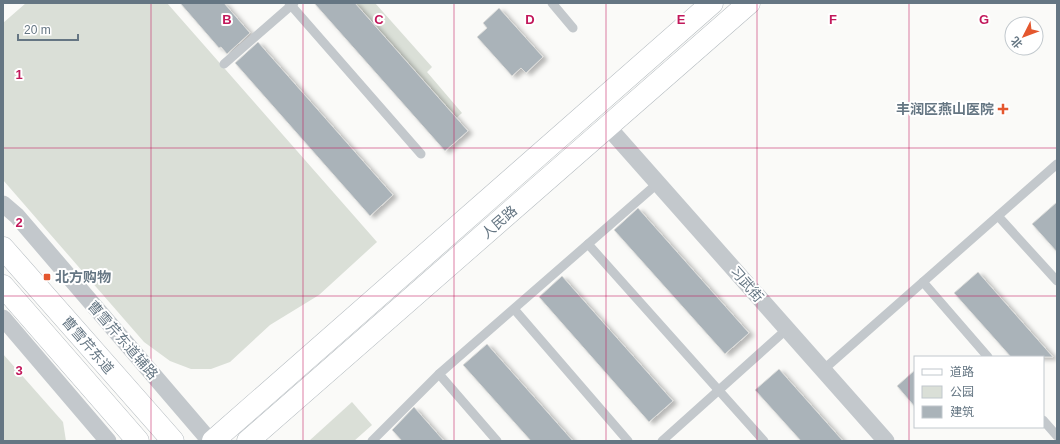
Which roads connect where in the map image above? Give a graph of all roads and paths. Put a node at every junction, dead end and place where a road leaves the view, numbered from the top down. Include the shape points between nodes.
1 (552, 3) edge
2 (712, 3) edge
3 (749, 3) edge
4 (292, 4) edge
5 (573, 28) dead end
6 (224, 64) dead end
7 (608, 126) junction
8 (421, 154) dead end
9 (1057, 164) edge
10 (658, 183) junction
11 (3, 204) edge
12 (998, 216) junction
13 (588, 244) junction
14 (3, 248) edge
15 (1057, 281) edge
16 (923, 282) junction
17 (3, 286) edge
18 (514, 309) junction
19 (3, 318) edge
20 (787, 329) junction
21 (987, 356) edge
22 (823, 370) junction
23 (439, 374) junction
24 (719, 390) junction
25 (1044, 421) edge
26 (1057, 436) edge
27 (108, 441) edge
28 (138, 441) edge
29 (173, 441) edge
30 (212, 441) edge
31 (248, 441) edge
32 (372, 441) edge
33 (497, 441) edge
34 (628, 441) edge
35 (662, 441) edge
36 (764, 441) edge
37 (886, 441) edge

1 - 5 lane
2 - 30 main road, 人民路
3 - 7 main road, 人民路
4 - 6 lane
4 - 8 lane
7 - 10 street, 习武街
7 - 31 main road, 人民路
9 - 12 lane
10 - 13 lane
10 - 20 street, 习武街
11 - 30 street, 曹雪芹东道辅路
12 - 15 lane
12 - 16 lane
13 - 18 lane
13 - 24 lane
14 - 29 main road, 曹雪芹东道
16 - 21 lane
16 - 22 lane
17 - 28 main road, 曹雪芹东道
18 - 23 lane
18 - 34 lane
19 - 27 street
20 - 22 street, 习武街
20 - 24 lane
22 - 37 street, 习武街
23 - 32 lane
23 - 33 lane
24 - 35 lane
24 - 36 lane
25 - 26 lane

